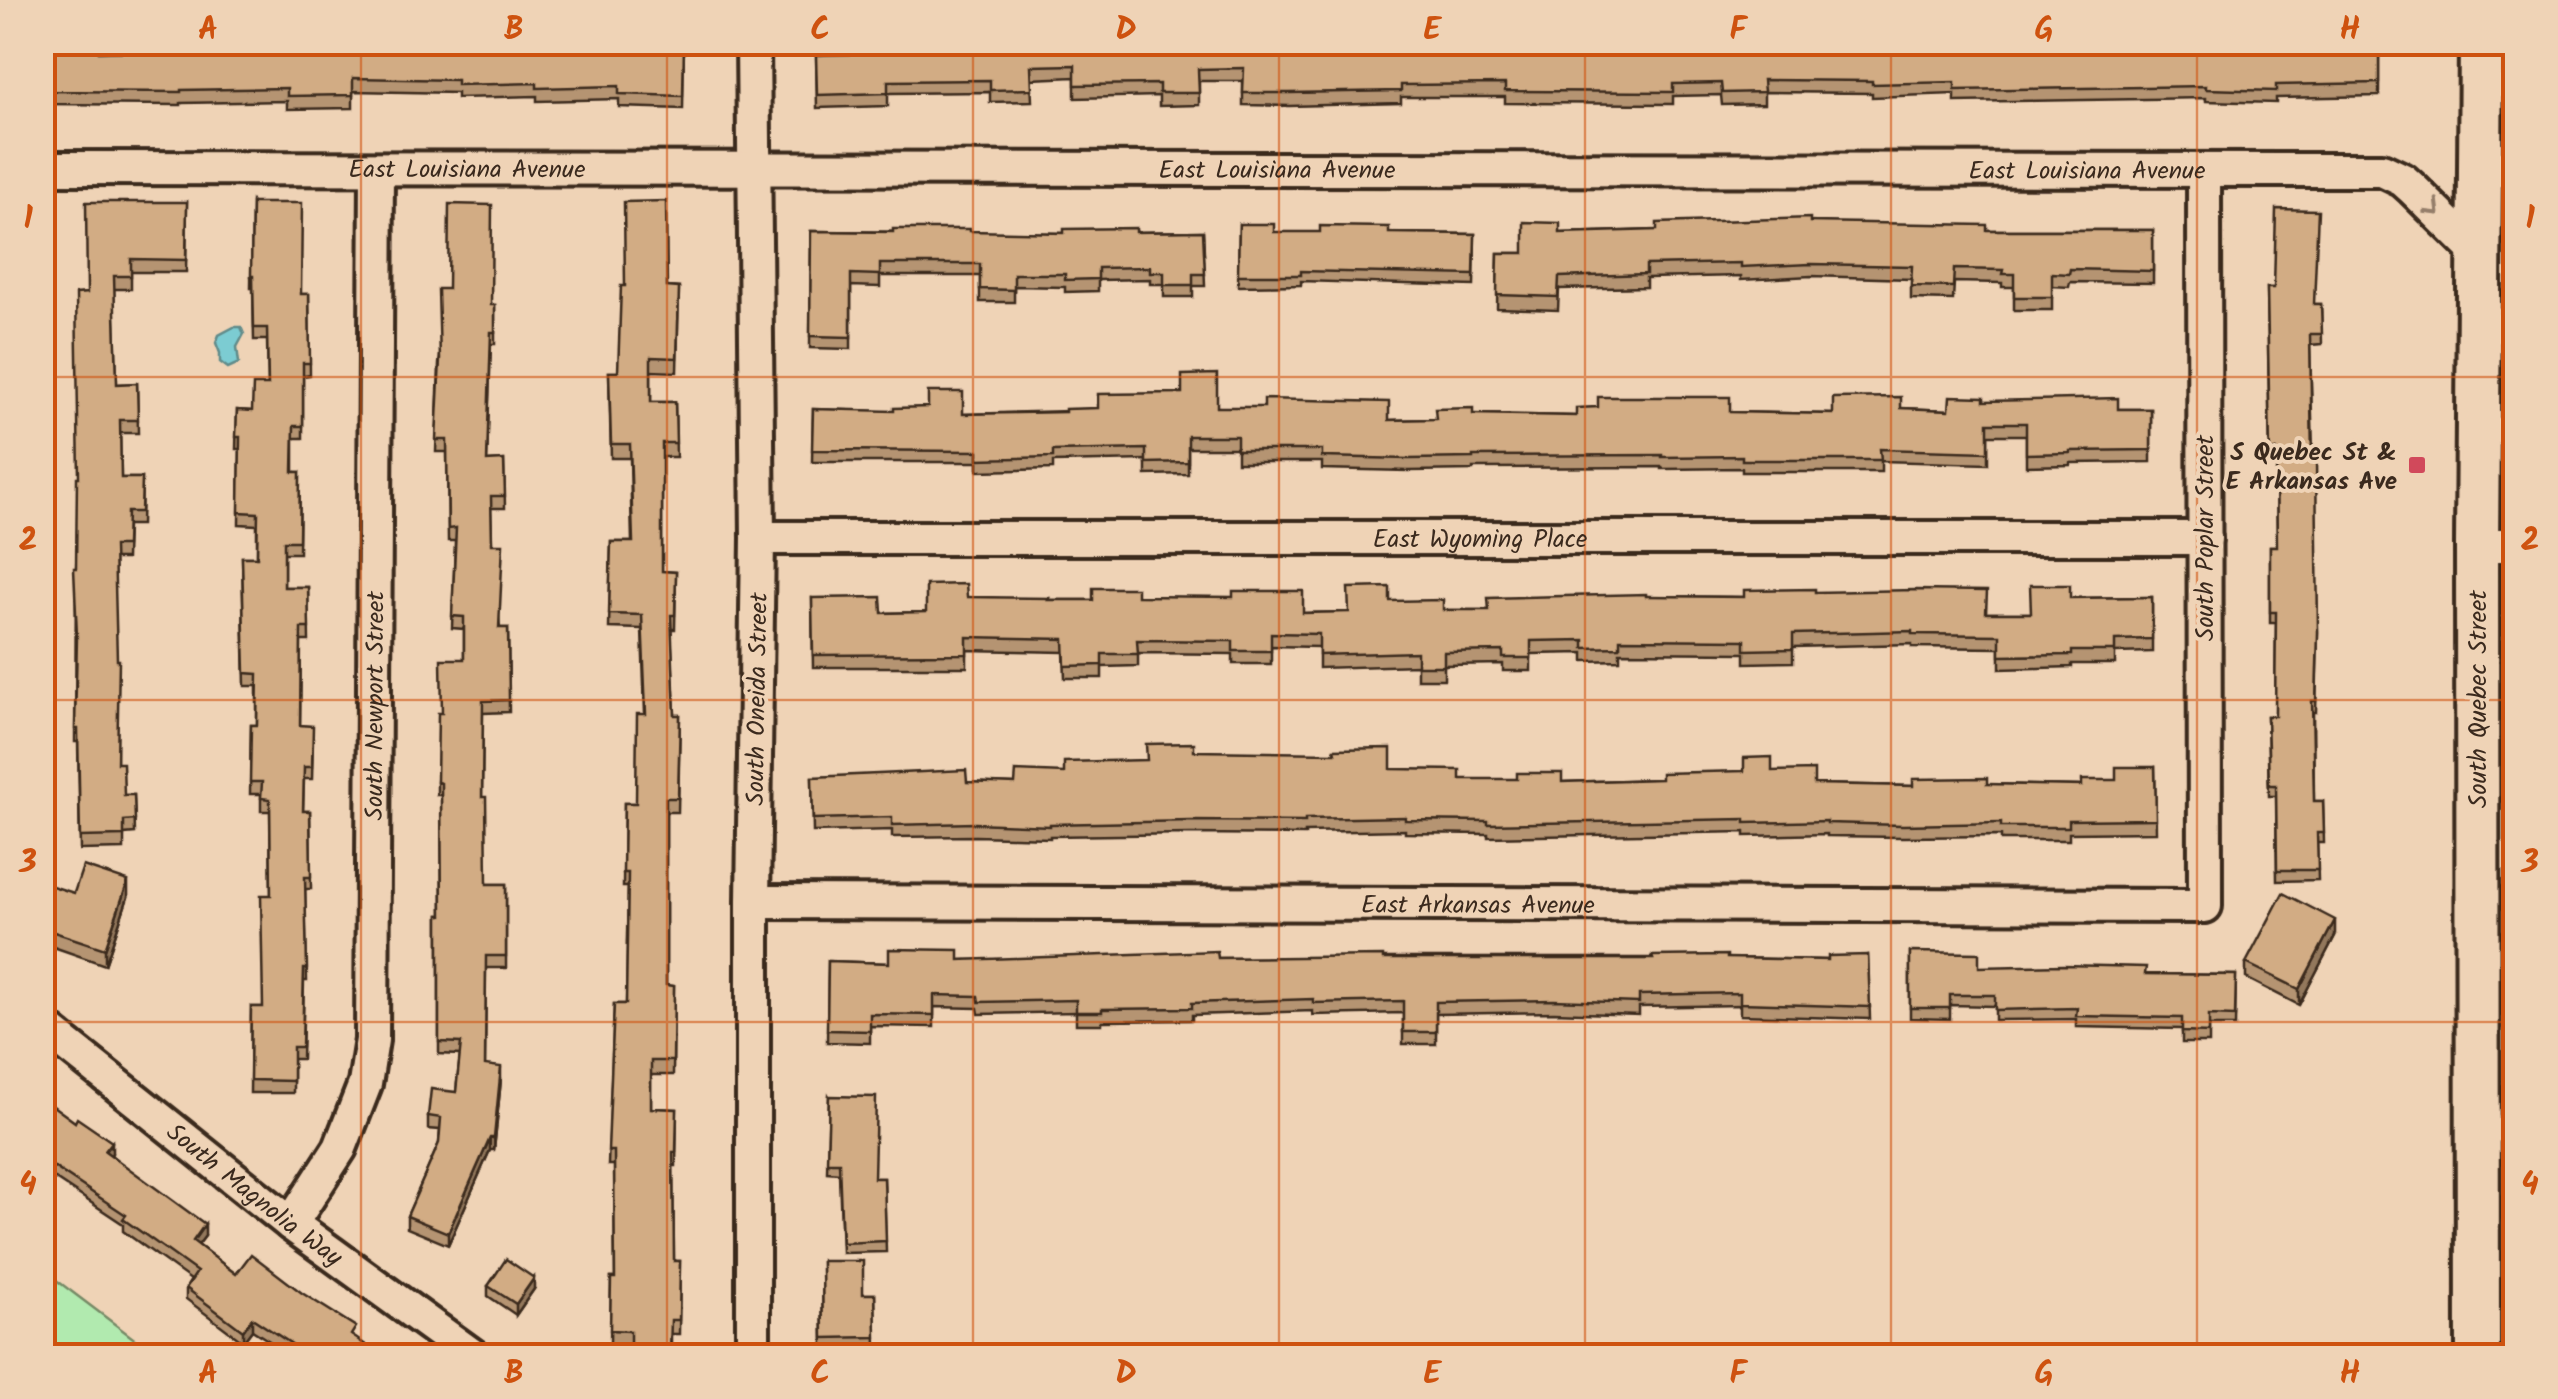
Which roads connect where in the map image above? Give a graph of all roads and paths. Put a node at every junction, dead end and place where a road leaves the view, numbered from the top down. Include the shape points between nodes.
1 (753, 42) edge
2 (2481, 42) edge
3 (42, 168) edge
4 (377, 170) junction
5 (753, 170) junction
6 (2204, 170) junction
7 (2480, 255) junction
8 (758, 538) junction
9 (2204, 538) junction
10 (2496, 545) edge
11 (753, 902) junction
12 (2204, 906) joint
13 (42, 1025) edge
14 (291, 1224) junction
15 (474, 1356) edge
16 (753, 1356) edge
17 (2478, 1356) edge

1 - 5 street, South Oneida Street
2 - 7 main road, South Quebec Street
3 - 4 street, East Louisiana Avenue
4 - 5 street, East Louisiana Avenue
4 - 14 street, South Newport Street via 372,1040 365,1084 340,1148
5 - 6 street, East Louisiana Avenue
5 - 8 street, South Oneida Street
6 -> 7 street, East Louisiana Avenue via 2382,170 2403,180
6 - 9 street, South Poplar Street
7 - 10 main road, South Quebec Street
8 - 9 street, East Wyoming Place
8 - 11 street, South Oneida Street
9 - 12 street, South Poplar Street
10 - 17 main road, South Quebec Street
11 - 12 street, East Arkansas Avenue
11 - 16 street, South Oneida Street
13 - 14 street, South Magnolia Way
14 - 15 street, South Magnolia Way

